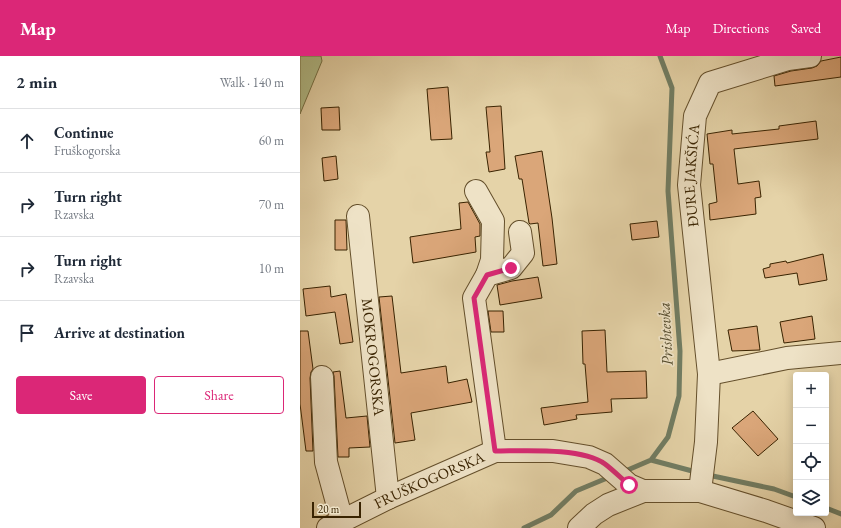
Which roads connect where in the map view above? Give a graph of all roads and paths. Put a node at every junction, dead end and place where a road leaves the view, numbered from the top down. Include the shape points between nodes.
1 (810, 56) edge
2 (476, 190) dead end
3 (358, 216) dead end
4 (520, 232) dead end
5 (487, 275) junction
6 (841, 353) edge
7 (708, 374) junction
8 (322, 377) dead end
9 (495, 451) junction
10 (636, 488) junction
11 (700, 491) junction
12 (388, 498) junction
13 (335, 524) edge
14 (579, 528) edge
15 (814, 528) edge

1 - 7 street, ĐURE JAKŠIĆA via 788,59 710,83 695,116 689,185
2 - 5 street via 493,221 492,260
3 - 12 street, MOKROGORSKA
4 - 5 street via 523,253 511,268
5 - 9 street via 474,298
6 - 7 street via 787,358
7 - 11 street, ĐURE JAKŠIĆA via 706,442
8 - 13 street, FRUŠKOGORSKA via 326,462
9 - 10 street, FRUŠKOGORSKA via 553,451 590,457 604,464
9 - 12 street, FRUŠKOGORSKA
10 - 11 street
10 - 14 street via 594,514
11 - 15 street
12 - 13 street, FRUŠKOGORSKA

